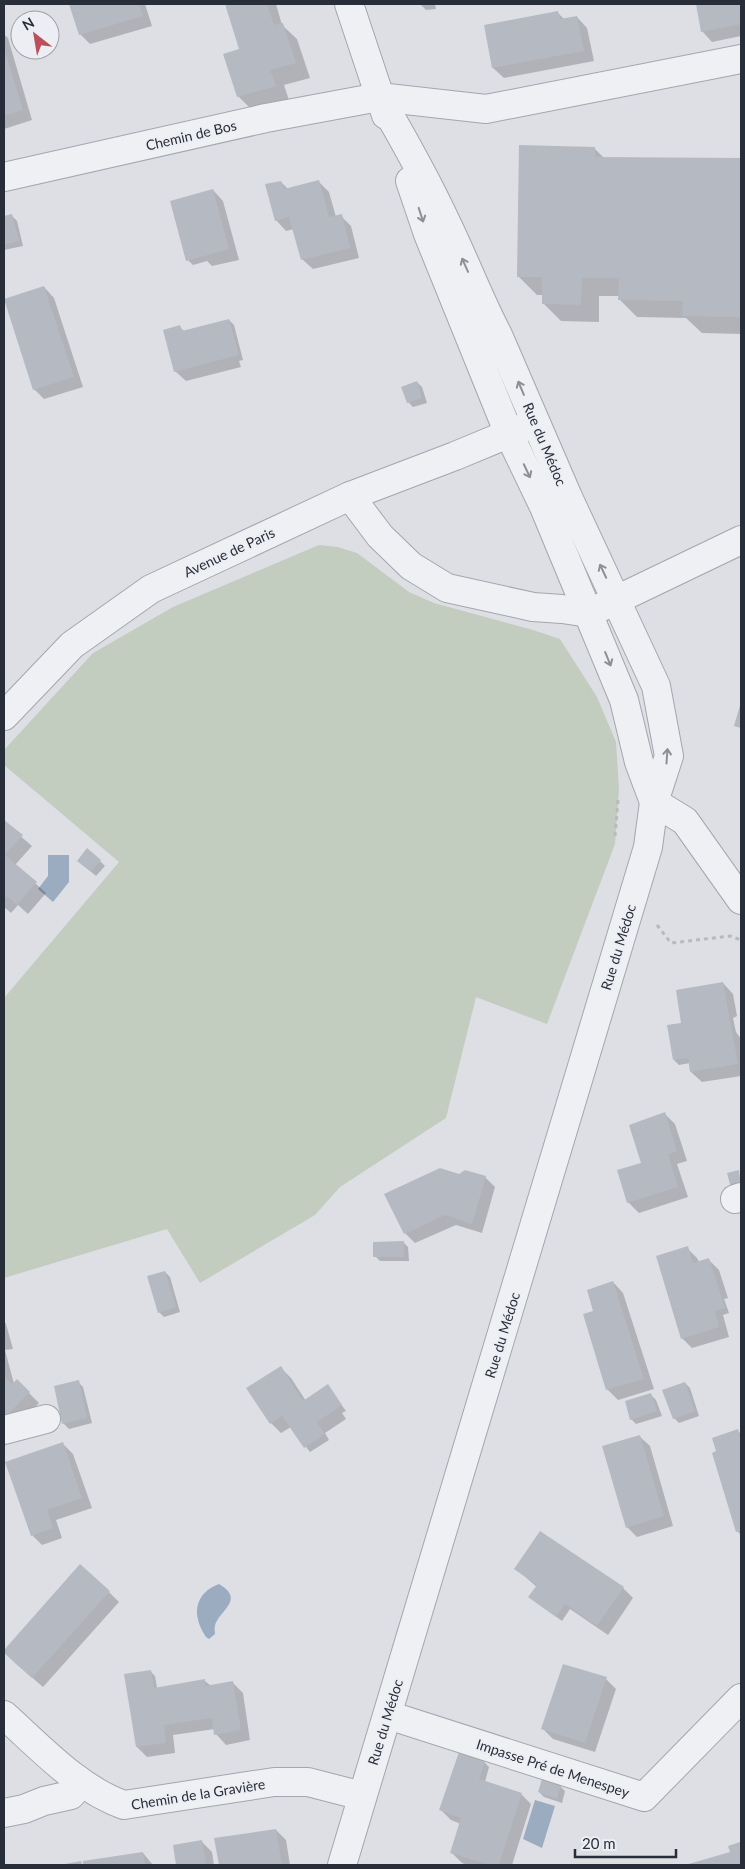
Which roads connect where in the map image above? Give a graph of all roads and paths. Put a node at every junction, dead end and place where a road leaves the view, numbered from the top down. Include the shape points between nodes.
1 (349, 4) edge
2 (741, 59) edge
3 (379, 97) junction
4 (4, 177) edge
5 (536, 422) junction
6 (499, 438) junction
7 (350, 496) junction
8 (741, 540) edge
9 (616, 599) junction
10 (589, 613) junction
11 (4, 715) edge
12 (654, 802) junction
13 (741, 900) edge
14 (628, 916) junction
15 (741, 940) edge
16 (46, 1418) dead end
17 (4, 1430) edge
18 (741, 1698) edge
19 (4, 1715) edge
20 (388, 1715) junction
21 (81, 1783) junction
22 (362, 1796) junction
23 (4, 1813) edge
24 (342, 1865) edge

1 - 3 street, Rue du Médoc
2 - 3 street, Chemin de Bos via 486,109
3 - 4 street, Chemin de Bos via 266,118
5 -> 3 street, Rue du Médoc via 447,224
3 -> 6 street, Rue du Médoc
5 - 6 street, Avenue de Paris
9 -> 5 street, Rue du Médoc
6 - 7 street, Avenue de Paris
6 -> 10 street, Rue du Médoc via 544,507
7 - 10 street via 380,536 411,566 447,588 533,608
7 - 11 street, Avenue de Paris via 151,589 72,645
8 - 9 street
9 - 10 street
12 -> 9 street, Rue du Médoc via 669,756 656,686
10 -> 12 street, Rue du Médoc via 624,700 639,762
12 - 13 street via 685,821
12 - 14 street, Rue du Médoc via 648,847
14 - 15 path via 657,925 671,943 730,936
14 - 20 street, Rue du Médoc
16 - 17 street
18 - 20 street, Impasse Pré de Menespey via 644,1797
19 - 21 street, Chemin de la Gravière
20 - 22 street, Rue du Médoc
21 - 22 street, Chemin de la Gravière via 124,1805 274,1782 308,1782
21 - 23 street via 71,1796
22 - 24 street, Rue du Médoc

